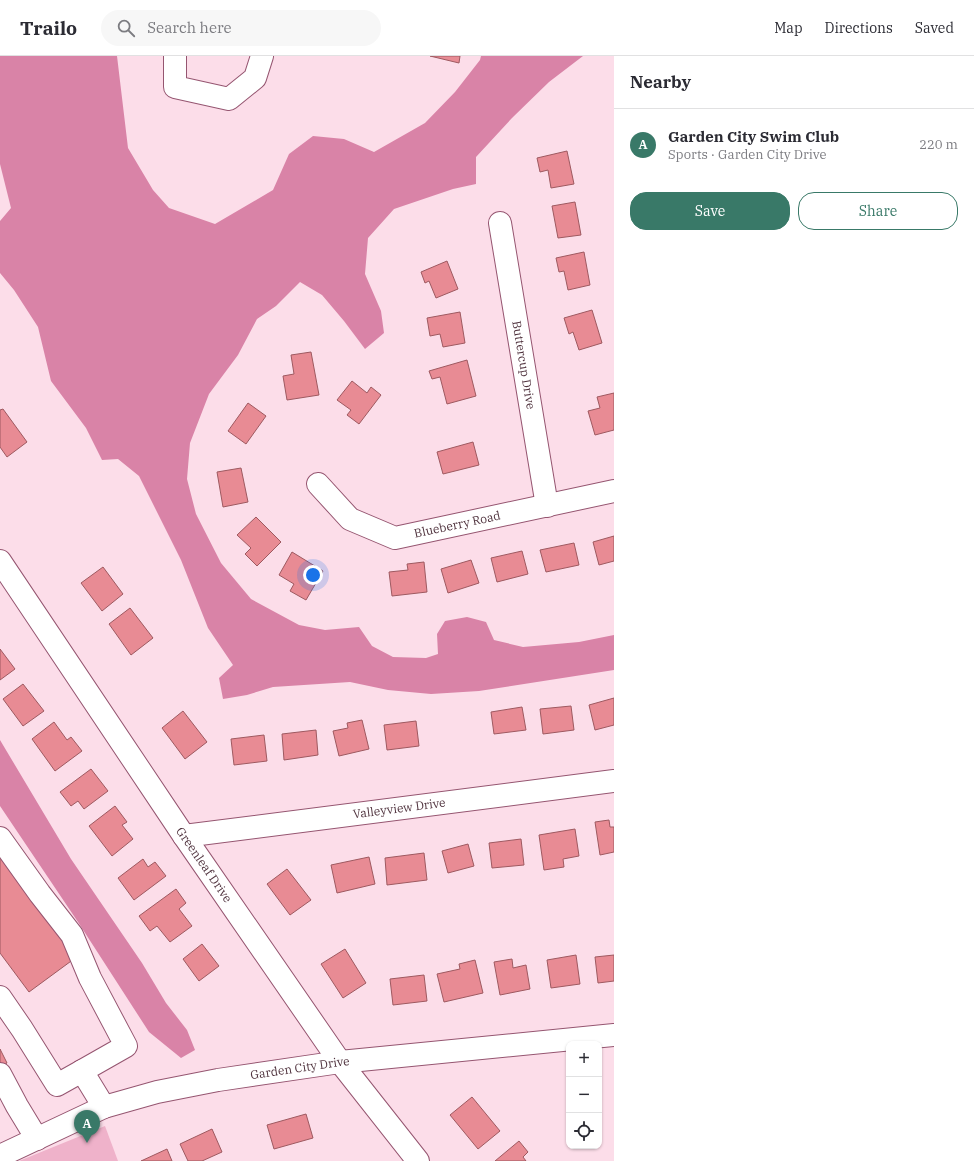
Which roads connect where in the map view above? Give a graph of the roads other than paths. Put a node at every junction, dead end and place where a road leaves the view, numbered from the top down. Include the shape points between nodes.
1 (175, 56) edge
2 (262, 56) edge
3 (500, 223) dead end
4 (318, 484) dead end
5 (614, 491) edge
6 (547, 506) junction
7 (0, 561) edge
8 (614, 781) edge
9 (184, 836) junction
10 (0, 838) edge
11 (0, 997) edge
12 (614, 1035) edge
13 (340, 1062) junction
14 (82, 1071) junction
15 (0, 1074) edge
16 (104, 1107) junction
17 (37, 1139) junction
18 (0, 1156) edge
19 (418, 1161) edge

1 - 2 street via 175,87 229,99 255,78
3 - 6 street, Buttercup Drive
4 - 6 street, Blueberry Road via 350,519 395,538
5 - 6 street, Blueberry Road
7 - 9 street, Greenleaf Drive
8 - 9 street, Valleyview Drive
9 - 13 street, Greenleaf Drive
10 - 14 street via 72,934 90,978 126,1046
11 - 14 street via 57,1085
12 - 13 street, Garden City Drive
13 - 16 street, Garden City Drive via 218,1080 157,1092
13 - 19 street, Greenleaf Drive
14 - 16 street
15 - 17 street
16 - 17 street, Garden City Drive
17 - 18 street, Garden City Drive

